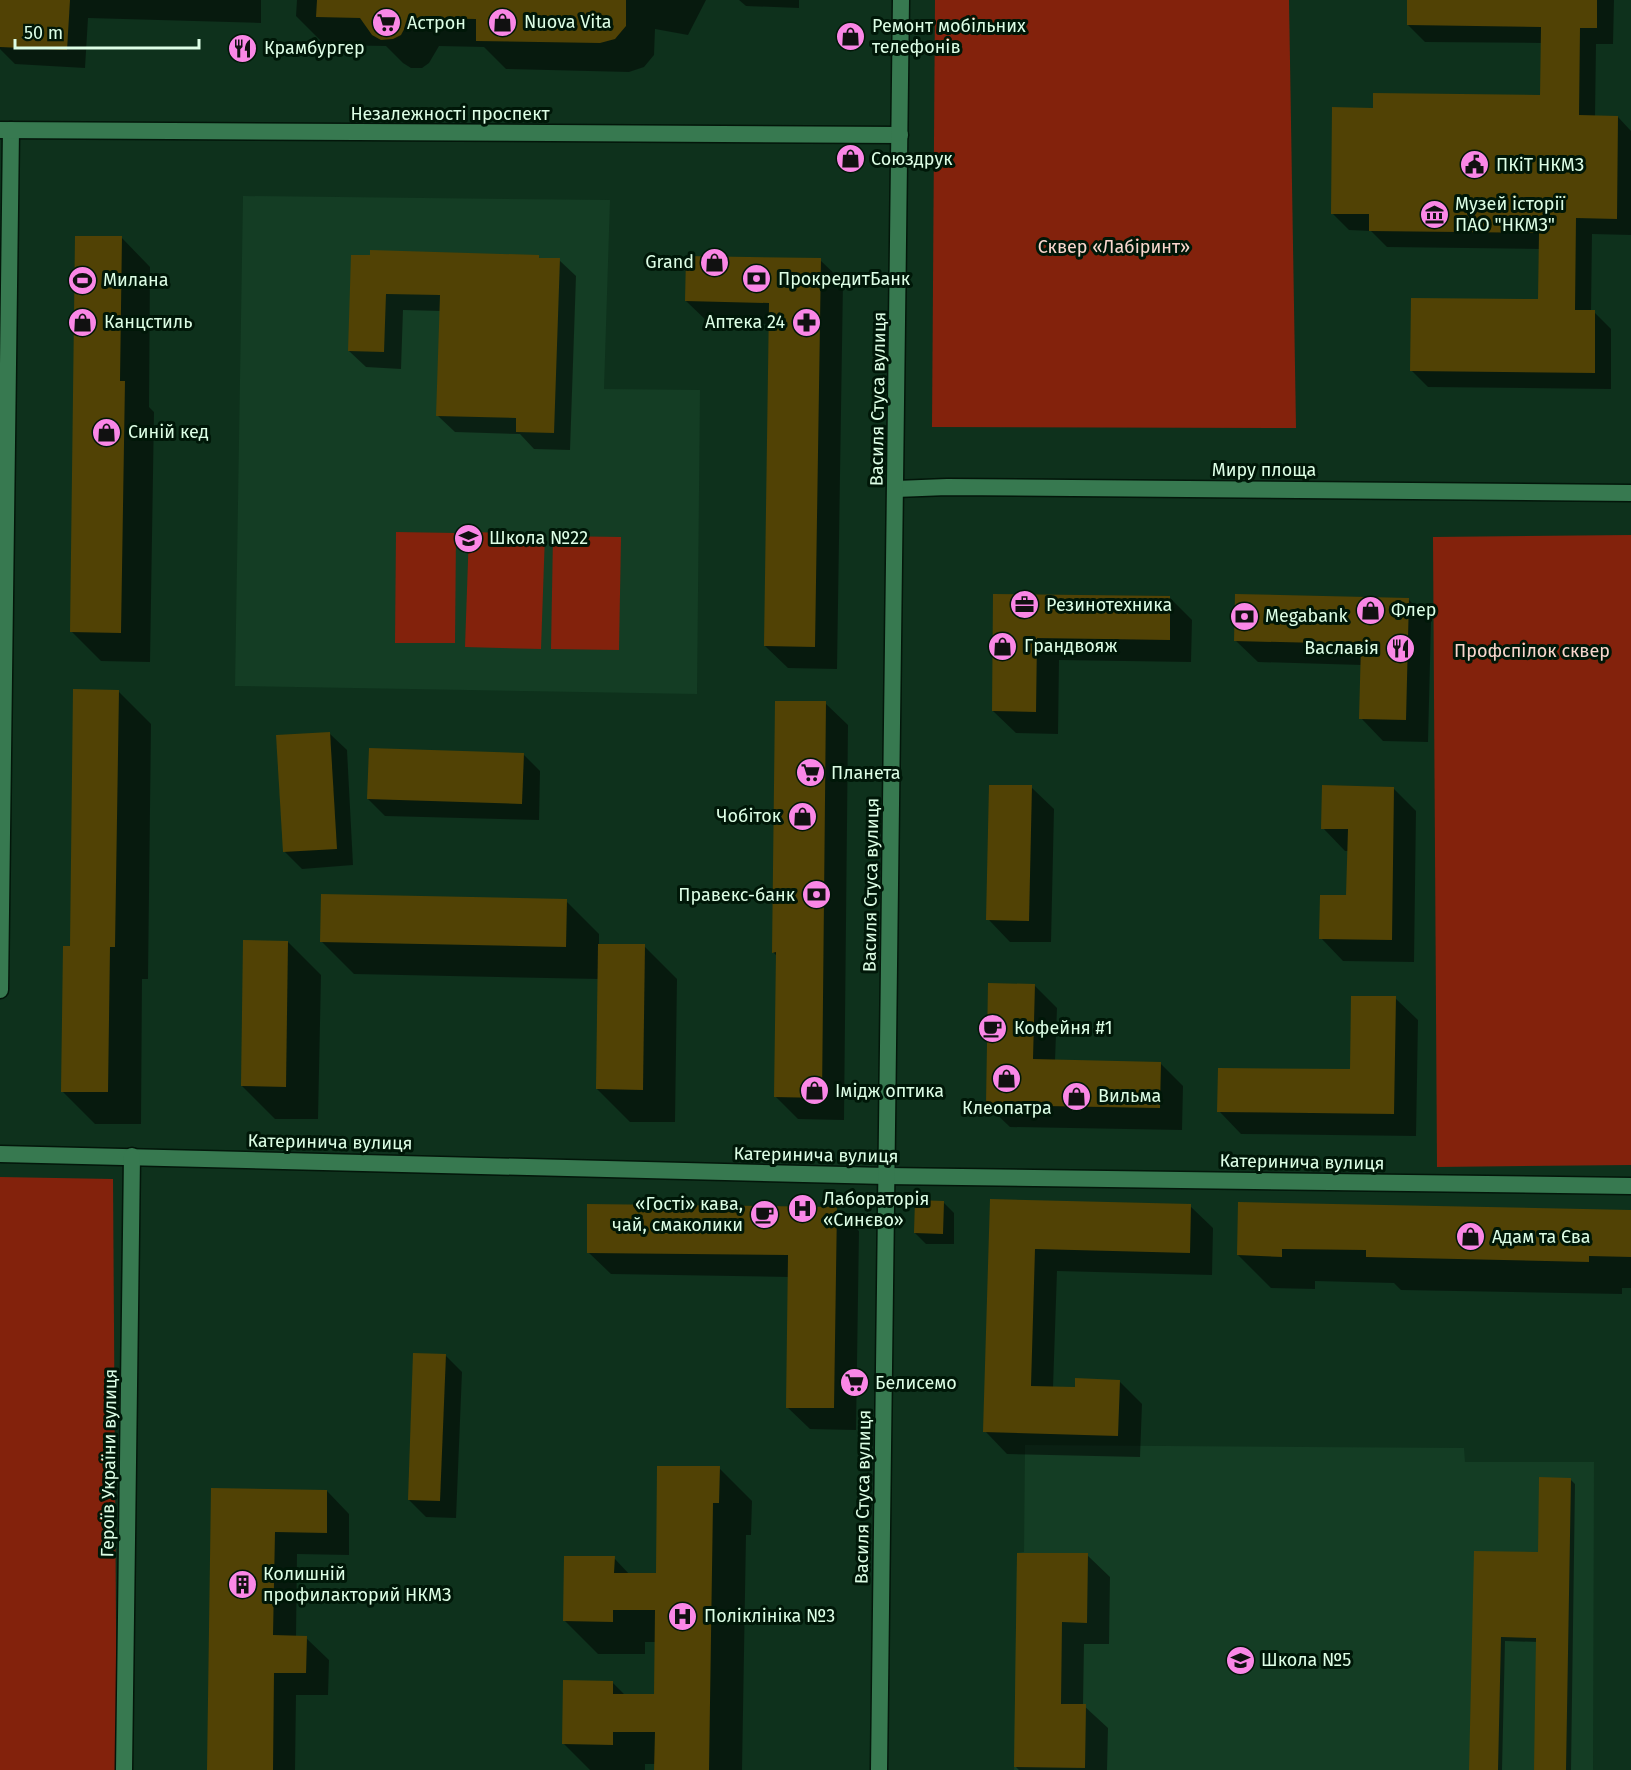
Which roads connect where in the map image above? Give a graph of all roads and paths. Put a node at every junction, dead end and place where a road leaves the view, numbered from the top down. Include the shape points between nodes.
1 (901, 0) edge
2 (6, 130) edge
3 (900, 135) junction
4 (896, 489) junction
5 (1631, 493) edge
6 (0, 990) edge
7 (0, 1154) edge
8 (132, 1156) junction
9 (886, 1176) junction
10 (1631, 1186) edge
11 (124, 1770) edge
12 (879, 1770) edge

1 - 3 street, Василя Стуса вулиця
2 - 3 street, Незалежності проспект
2 - 6 street
3 - 4 street, Василя Стуса вулиця
4 - 5 street, Миру площа
4 - 9 street, Василя Стуса вулиця
7 - 8 street, Катеринича вулиця
8 - 9 street, Катеринича вулиця
8 - 11 street, Героїв України вулиця
9 - 10 street, Катеринича вулиця
9 - 12 street, Василя Стуса вулиця

